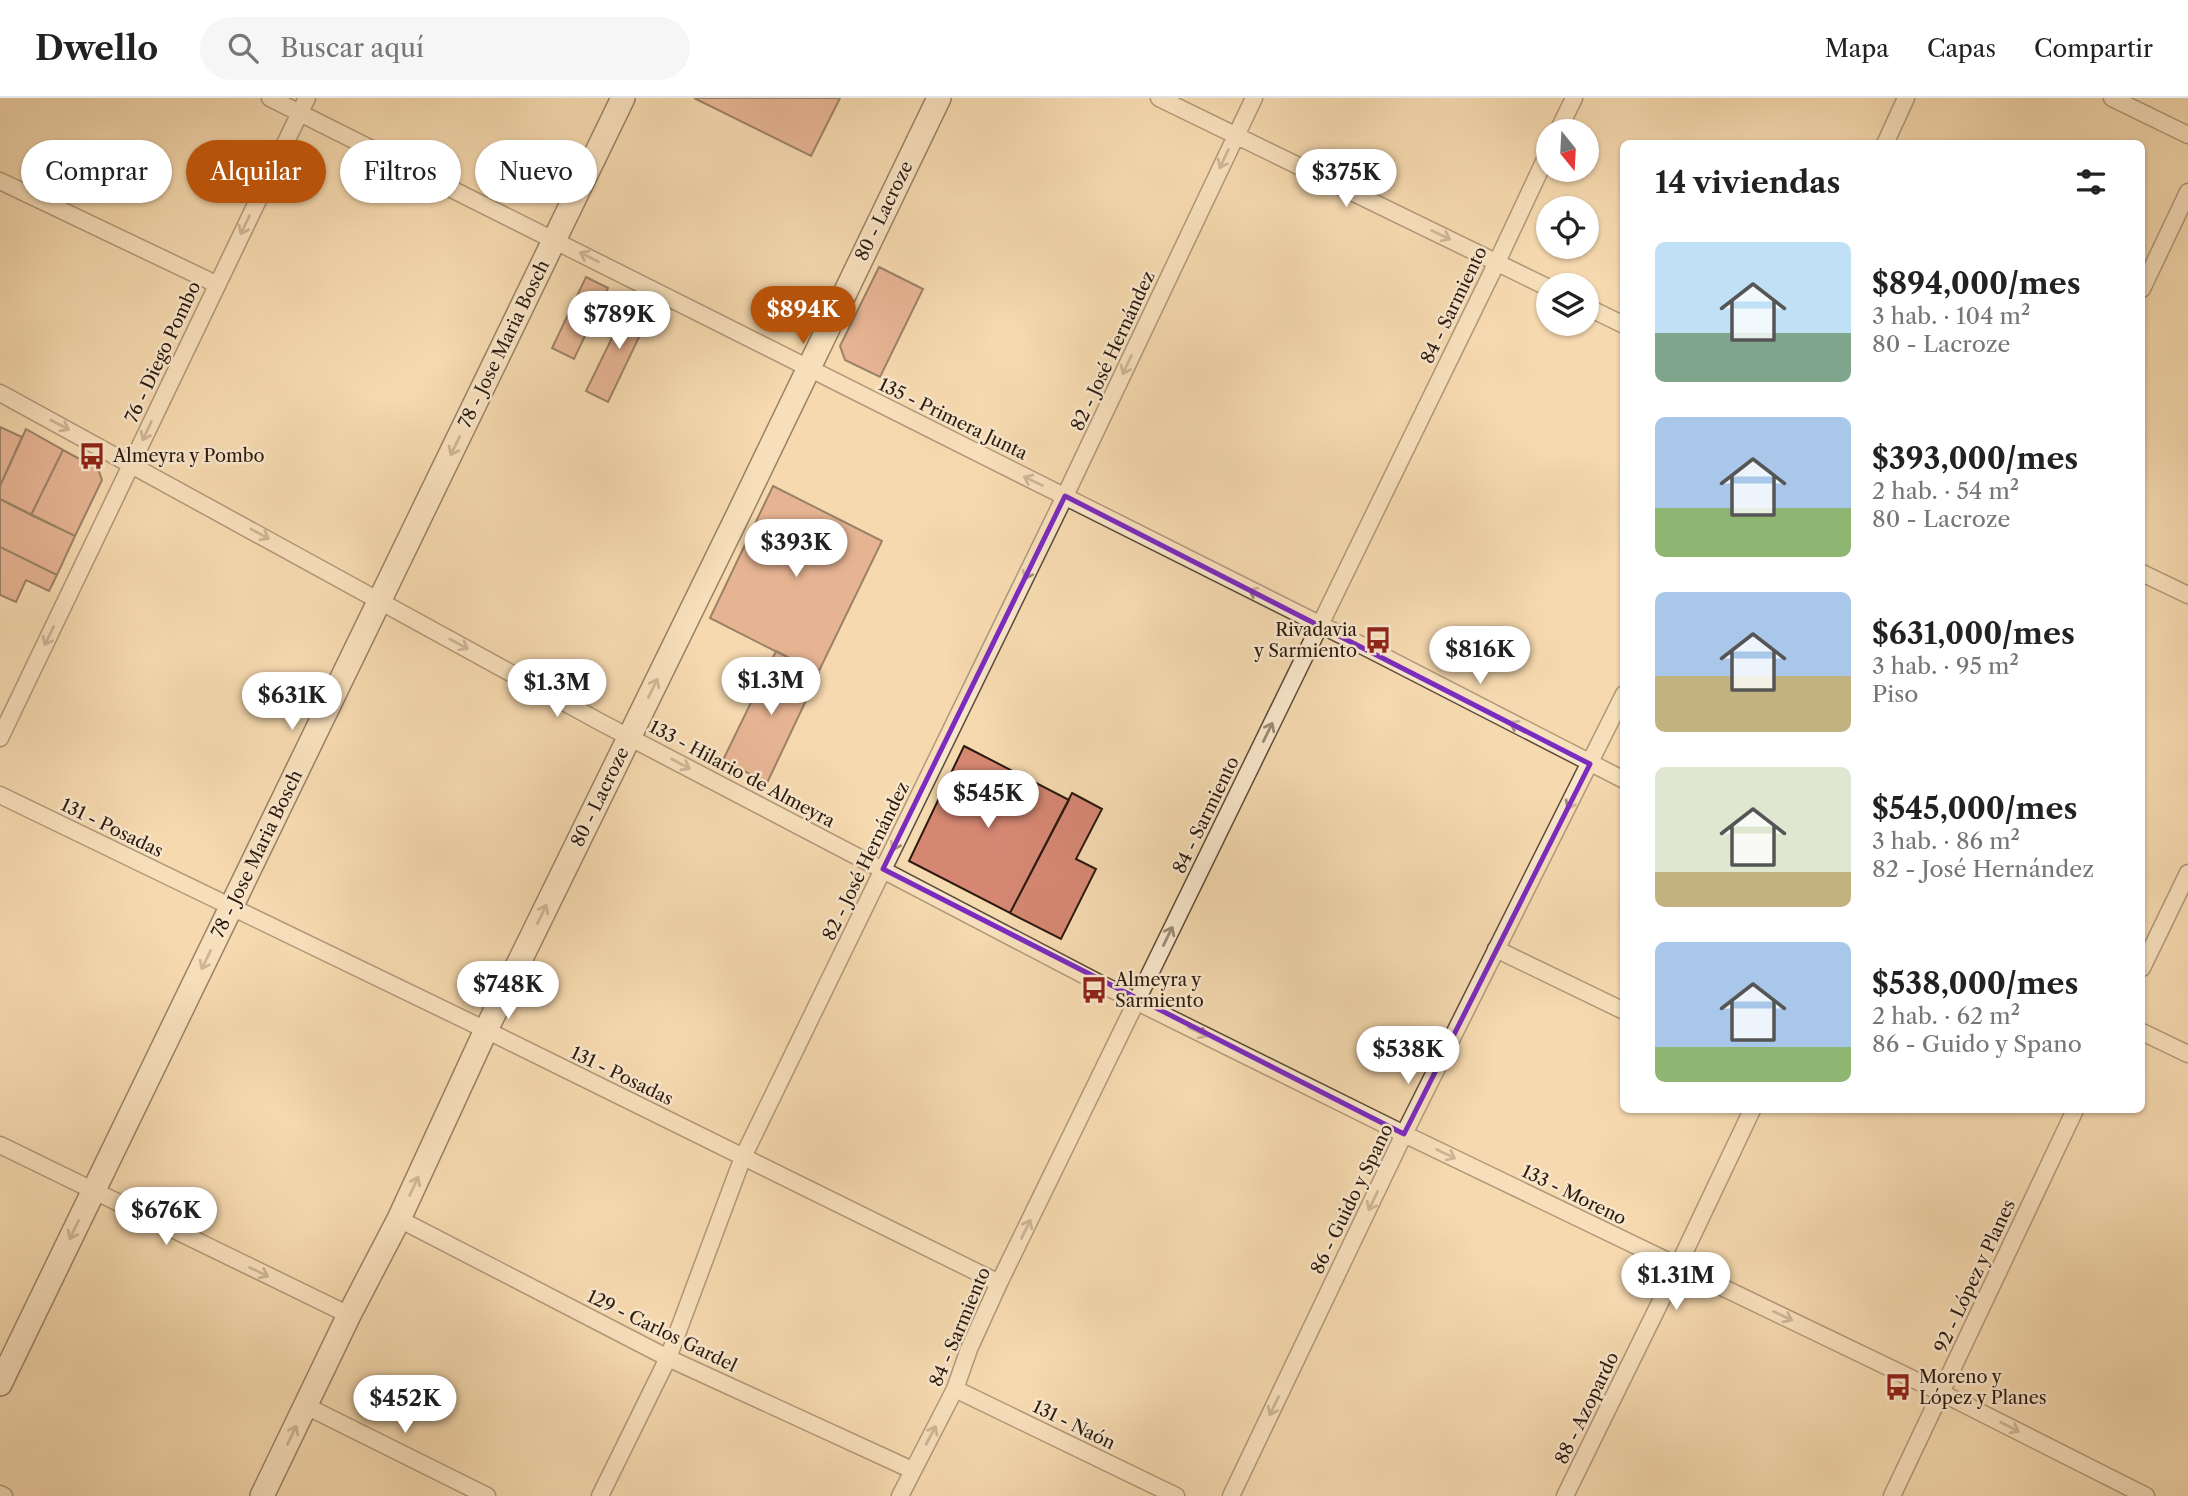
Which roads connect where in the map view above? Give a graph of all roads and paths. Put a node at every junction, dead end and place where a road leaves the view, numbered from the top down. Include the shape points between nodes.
1 (270, 98) edge
2 (307, 98) edge
3 (623, 98) edge
4 (939, 98) edge
5 (1159, 98) edge
6 (1254, 98) edge
7 (1574, 98) edge
8 (1906, 98) edge
9 (2112, 98) edge
10 (300, 113) junction
11 (1564, 119) edge
12 (1236, 135) junction
13 (2188, 135) edge
14 (1887, 140) edge
15 (1536, 179) edge
16 (0, 181) edge
17 (2188, 192) edge
18 (554, 240) junction
19 (1497, 262) junction
20 (1536, 282) edge
21 (2145, 283) edge
22 (216, 284) junction
23 (1599, 313) edge
24 (1620, 323) edge
25 (809, 369) junction
26 (0, 393) edge
27 (131, 464) junction
28 (1065, 496) junction
29 (2145, 574) edge
30 (2188, 595) edge
31 (380, 600) junction
32 (1319, 625) junction
33 (1620, 702) edge
34 (629, 737) junction
35 (0, 738) edge
36 (1590, 764) junction
37 (1620, 778) edge
38 (0, 795) edge
39 (883, 870) junction
40 (2188, 873) edge
41 (231, 907) junction
42 (1496, 949) junction
43 (2145, 962) edge
44 (1137, 1002) junction
45 (1620, 1009) edge
46 (486, 1030) junction
47 (2145, 1033) edge
48 (2188, 1054) edge
49 (1751, 1113) edge
50 (2074, 1113) edge
51 (1404, 1135) junction
52 (0, 1145) edge
53 (743, 1157) junction
54 (93, 1191) junction
55 (399, 1219) junction
56 (1678, 1266) junction
57 (999, 1283) junction
58 (349, 1315) junction
59 (668, 1357) junction
60 (0, 1384) edge
61 (955, 1389) junction
62 (1942, 1393) junction
63 (306, 1406) junction
64 (912, 1470) junction
65 (262, 1496) edge
66 (487, 1496) edge
67 (600, 1496) edge
68 (900, 1496) edge
69 (1176, 1496) edge
70 (1231, 1496) edge
71 (1564, 1496) edge
72 (1892, 1496) edge
73 (2146, 1496) edge

1 - 10 street, 135 - Primera Junta
2 - 10 street, 76 - Diego Pombo
3 - 18 street, 78 - Jose Maria Bosch
4 - 25 street, 80 - Lacroze
5 - 12 street
6 - 12 street, 82 - José Hernández
7 - 11 street
8 - 14 street
9 - 13 street
10 - 18 street, 135 - Primera Junta
10 -> 22 street, 76 - Diego Pombo
12 -> 19 street
12 -> 28 street, 82 - José Hernández
15 - 19 street, 84 - Sarmiento
16 - 22 street
17 - 21 street
25 -> 18 street, 135 - Primera Junta
18 -> 31 street, 78 - Jose Maria Bosch
19 - 20 street
19 - 32 street, 84 - Sarmiento
22 -> 27 street, 76 - Diego Pombo
23 - 24 street
28 -> 25 street, 135 - Primera Junta
34 -> 25 street, 80 - Lacroze
26 -> 27 street, 133 - Hilario de Almeyra
27 -> 31 street, 133 - Hilario de Almeyra
27 -> 35 street, 76 - Diego Pombo
32 -> 28 street, 135 - Primera Junta
28 -> 39 street, 82 - José Hernández
29 - 30 street
31 -> 34 street, 133 - Hilario de Almeyra
31 - 41 street, 78 - Jose Maria Bosch
36 -> 32 street, 135 - Primera Junta
44 -> 32 street, 84 - Sarmiento
33 - 36 street, 86 - Guido y Spano
34 -> 39 street, 133 - Hilario de Almeyra
46 -> 34 street, 80 - Lacroze
36 - 37 street, 135 - Primera Junta
36 -> 42 street, 86 - Guido y Spano
38 - 41 street, 131 - Posadas
39 - 44 street, 133 - Hilario de Almeyra
39 - 53 street, 82 - José Hernández
40 - 43 street
41 - 46 street, 131 - Posadas
41 -> 54 street, 78 - Jose Maria Bosch
42 - 45 street
42 - 51 street, 86 - Guido y Spano
44 -> 51 street, 133 - Moreno
57 -> 44 street, 84 - Sarmiento
46 - 53 street, 131 - Posadas
55 -> 46 street, 80 - Lacroze
47 - 48 street
49 - 56 street, 88 - Azopardo
50 - 62 street, 92 - López y Planes
51 -> 56 street, 133 - Moreno
51 -> 70 street, 86 - Guido y Spano
52 - 54 street
53 - 57 street, 131 - Posadas
53 - 59 street, 82 - José Hernández
54 -> 58 street
54 -> 60 street, 78 - Jose Maria Bosch
55 - 58 street, 80 - Lacroze
55 - 59 street, 129 - Carlos Gardel
56 -> 62 street, 133 - Moreno
56 - 71 street, 88 - Azopardo
57 - 61 street, 84 - Sarmiento
58 - 63 street, 80 - Lacroze
59 - 64 street, 129 - Carlos Gardel
59 - 67 street, 82 - José Hernández
64 -> 61 street, 84 - Sarmiento
61 - 69 street, 131 - Naón
62 - 72 street, 92 - López y Planes
62 -> 73 street, 133 - Moreno
65 -> 63 street, 80 - Lacroze
63 - 66 street
64 - 68 street, 84 - Sarmiento

